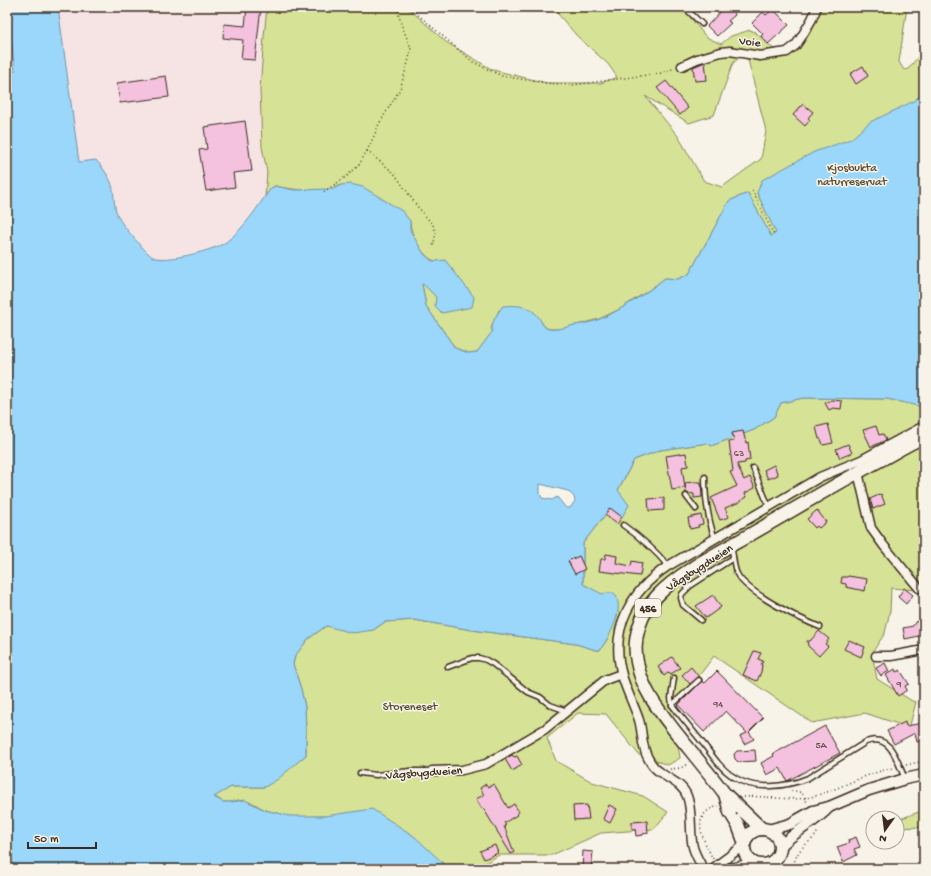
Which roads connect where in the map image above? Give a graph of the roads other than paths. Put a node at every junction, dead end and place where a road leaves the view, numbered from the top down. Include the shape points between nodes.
1 (684, 7) edge
2 (817, 7) edge
3 (702, 24) dead end
4 (682, 66) road end
5 (923, 432) edge
6 (753, 468) dead end
7 (858, 472) junction
8 (705, 477) dead end
9 (686, 496) dead end
10 (769, 507) junction
11 (696, 509) dead end
12 (624, 525) dead end
13 (715, 539) junction
14 (732, 552) junction
15 (668, 566) junction
16 (919, 588) dead end
17 (701, 620) dead end
18 (820, 627) dead end
19 (924, 650) edge
20 (876, 656) dead end
21 (448, 666) dead end
22 (621, 674) junction
23 (674, 678) dead end
24 (699, 680) dead end
25 (672, 705) junction
26 (568, 711) junction
27 (432, 771) joint
28 (360, 773) dead end
29 (924, 775) edge
30 (905, 779) junction
31 (725, 794) junction
32 (829, 808) junction
33 (765, 829) junction
34 (744, 844) junction
35 (780, 849) junction
36 (755, 865) edge
37 (703, 869) edge
38 (712, 869) edge
39 (726, 869) edge
40 (782, 869) edge

1 - 3 lane
2 - 4 street, Voie via 802,36 788,52 760,56 721,52
5 - 7 main road, Vågsbygdveien / 456
5 - 10 street, Vågsbygdveien via 820,477
6 - 10 lane
7 - 14 main road, Vågsbygdveien / 456
7 - 16 street via 871,528
8 - 13 lane, Vågsbygdveien via 708,517
9 - 11 lane
10 - 13 street, Vågsbygdveien
12 - 15 lane via 655,550
13 - 15 street, Vågsbygdveien
14 - 17 lane, Vågsbygdveien via 682,594 683,605
14 - 18 lane via 737,574 743,583 790,614
14 - 31 main road, Vågsbygdveien / 456 via 682,575 657,596 641,621 636,647 639,674 651,699
15 - 22 street, Vågsbygdveien via 640,589 626,613 618,641
19 - 20 street
21 - 26 lane via 472,658 486,660 528,692 550,705
22 - 26 street, Vågsbygdveien via 605,680
22 - 37 street, Vågsbygdveien via 640,722 646,753 653,766 679,785 686,794 693,847
23 - 25 lane
24 - 25 lane
25 - 30 lane via 725,771 750,784 758,786 798,782 866,742 874,740 890,746
26 - 27 street, Vågsbygdveien via 545,729 486,764 462,770
27 - 28 lane, Vågsbygdveien via 376,775
29 - 30 street
30 - 32 street via 870,790
31 - 33 main road, Vågsbygdveien / 456, bridge
31 - 34 main road, Vågsbygdveien / 456, bridge
32 - 33 street via 813,811 790,824
32 - 35 street via 787,838
33 - 34 main road via 753,831
33 - 35 main road, 456 via 776,835
34 - 36 main road, 456 via 744,854
34 - 38 street
35 - 36 main road via 776,859 769,864
35 - 40 main road, 456
36 - 39 street

